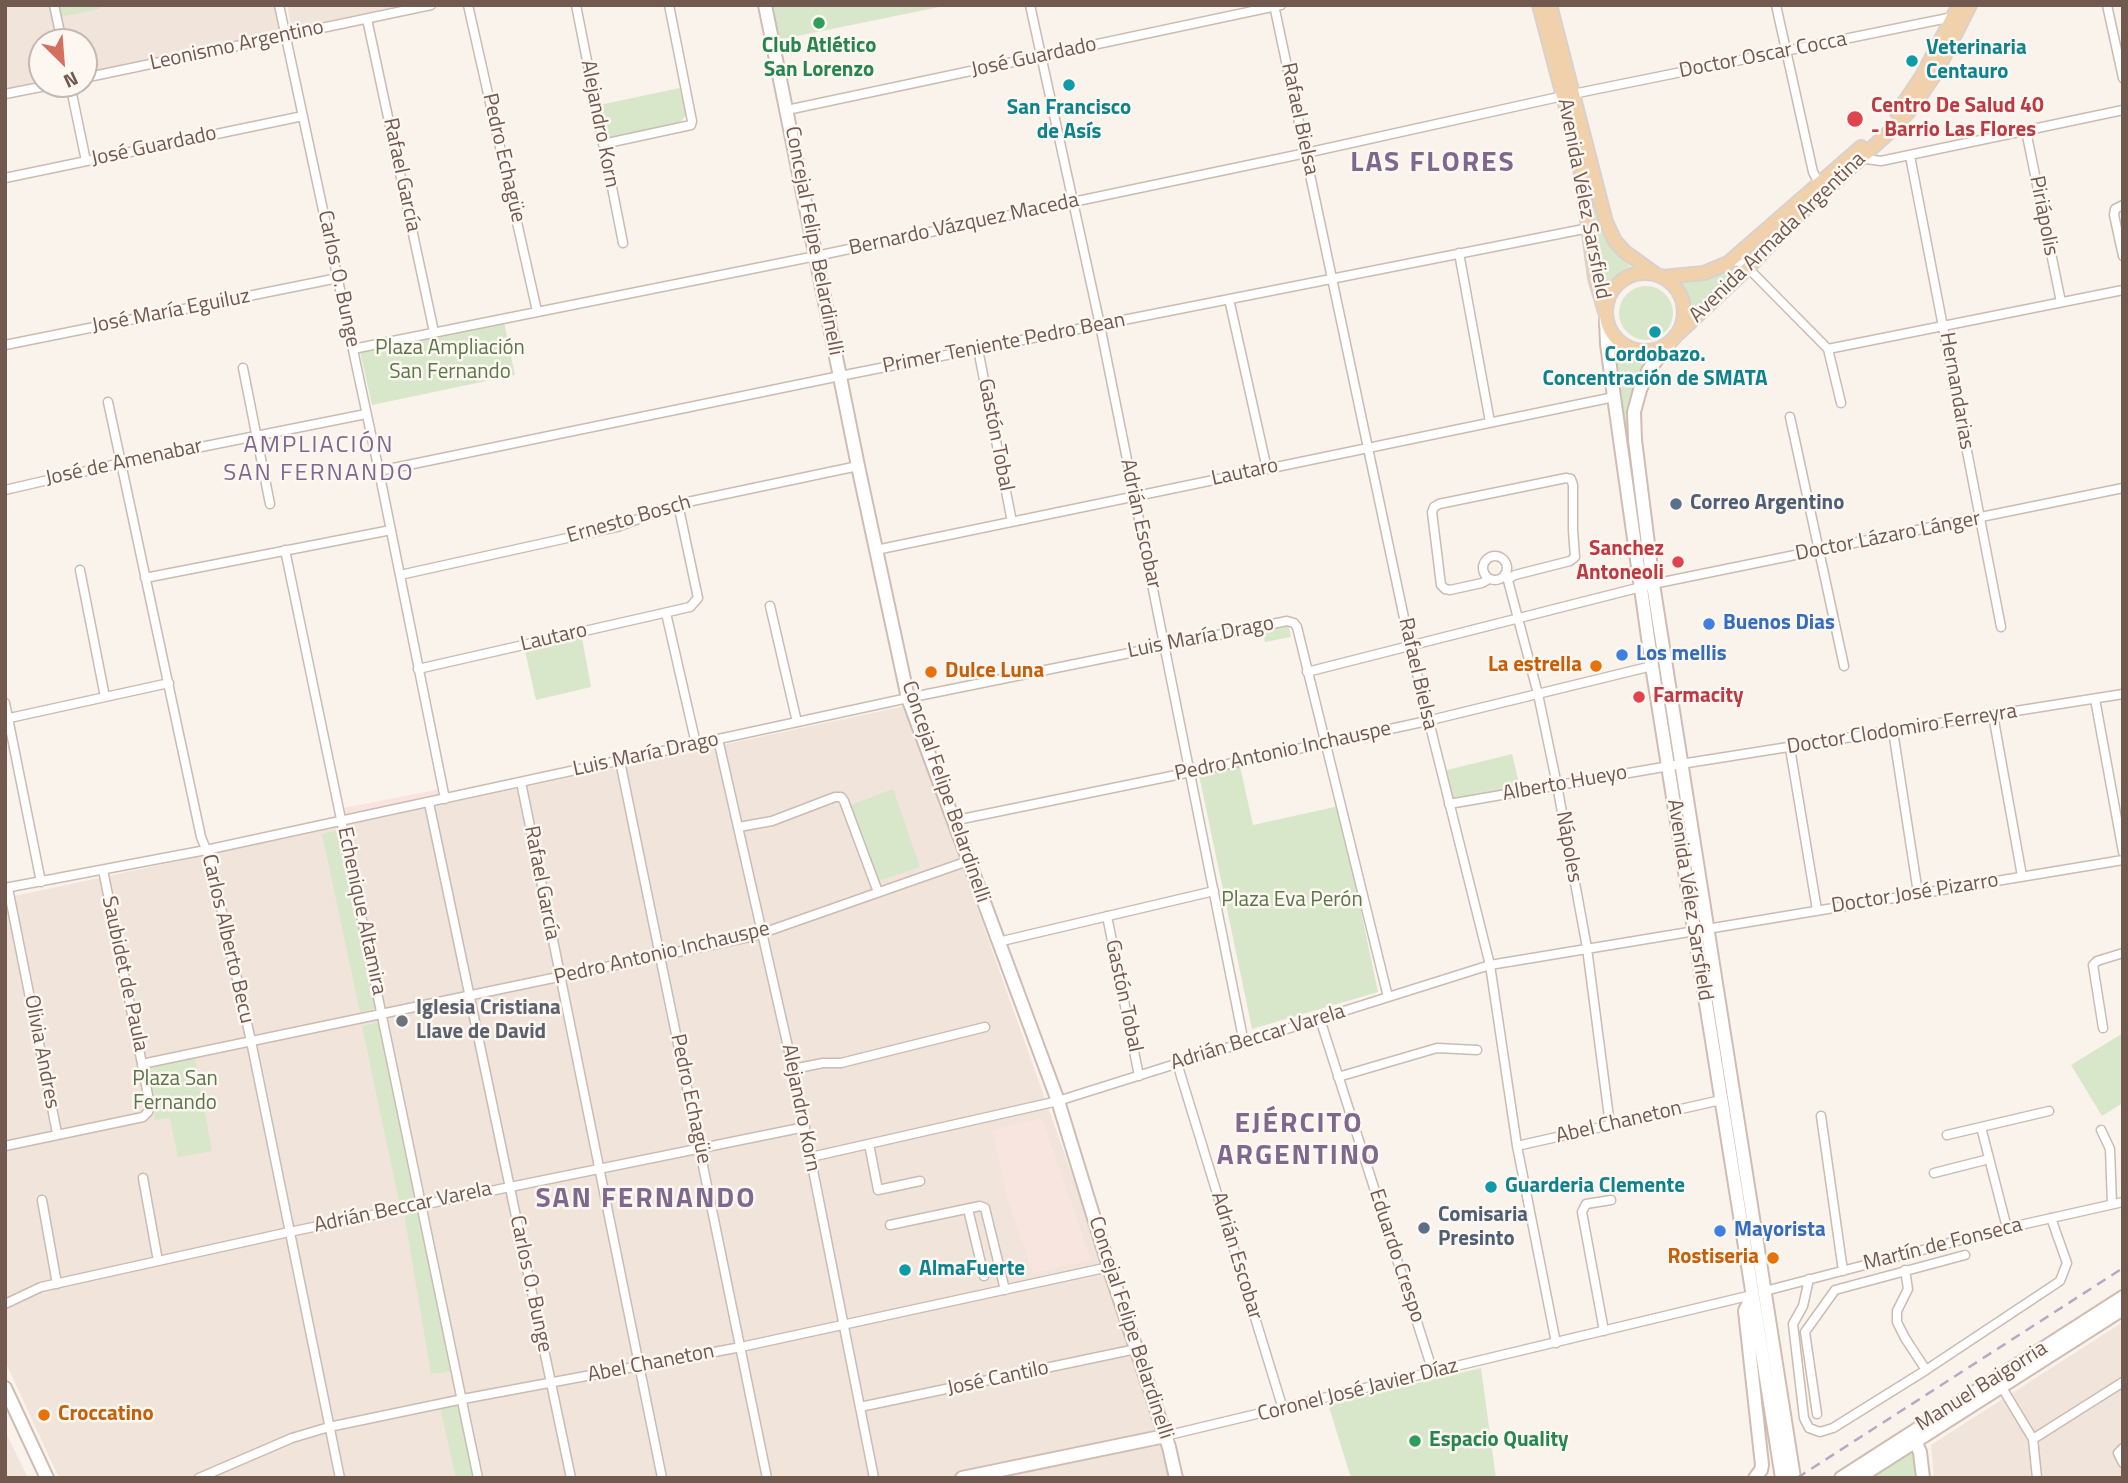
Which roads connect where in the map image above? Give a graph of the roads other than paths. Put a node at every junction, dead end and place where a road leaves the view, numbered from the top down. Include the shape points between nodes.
1 (54, 5) edge
2 (279, 5) edge
3 (379, 5) edge
4 (431, 5) edge
5 (468, 5) edge
6 (576, 5) edge
7 (669, 5) edge
8 (765, 5) edge
9 (1030, 5) edge
10 (1539, 5) edge
11 (1550, 5) edge
12 (1776, 5) edge
13 (1970, 5) edge
14 (2107, 5) edge
15 (1276, 6) edge
16 (1956, 11) edge
17 (381, 16) junction
18 (367, 19) junction
19 (59, 28) edge
20 (286, 36) junction
21 (1786, 52) junction
22 (1041, 57) junction
23 (98, 75) edge
24 (2123, 78) edge
25 (28, 89) edge
26 (5, 94) edge
27 (1568, 95) junction
28 (74, 98) edge
29 (787, 110) junction
30 (2123, 110) edge
31 (303, 116) junction
32 (2026, 131) junction
33 (603, 144) junction
34 (1306, 153) junction
35 (1857, 156) junction
36 (1910, 156) junction
37 (86, 161) junction
38 (5, 178) edge
39 (1819, 183) junction
40 (1073, 202) junction
41 (2122, 206) edge
42 (1589, 228) junction
43 (623, 243) dead end
44 (1459, 253) junction
45 (816, 256) junction
46 (2123, 256) edge
47 (1731, 261) junction
48 (1748, 268) junction
49 (1659, 276) junction
50 (338, 278) junction
51 (1332, 278) junction
52 (2123, 290) edge
53 (1229, 299) junction
54 (2061, 302) junction
55 (537, 311) junction
56 (1605, 316) junction
57 (1100, 325) junction
58 (1945, 325) junction
59 (434, 332) junction
60 (1674, 337) junction
61 (5, 345) edge
62 (353, 349) junction
63 (978, 349) junction
64 (1828, 349) junction
65 (243, 368) dead end
66 (840, 376) junction
67 (1614, 397) junction
68 (108, 402) dead end
69 (1842, 403) dead end
70 (366, 414) junction
71 (1790, 417) dead end
72 (1490, 422) junction
73 (256, 435) junction
74 (1368, 448) junction
75 (121, 463) junction
76 (858, 466) junction
77 (1267, 469) junction
78 (379, 471) junction
79 (2123, 488) edge
80 (5, 490) edge
81 (1134, 496) junction
82 (270, 504) dead end
83 (678, 504) junction
84 (1980, 519) junction
85 (1012, 522) junction
86 (391, 530) junction
87 (285, 550) junction
88 (876, 550) junction
89 (1818, 551) junction
90 (80, 570) dead end
91 (400, 575) junction
92 (1507, 576) junction
93 (145, 578) junction
94 (1489, 579) junction
95 (1647, 586) junction
96 (770, 606) dead end
97 (666, 612) junction
98 (1519, 619) junction
99 (2001, 627) dead end
100 (1165, 645) junction
101 (1410, 646) junction
102 (1652, 666) junction
103 (1844, 666) dead end
104 (418, 669) junction
105 (1307, 672) junction
106 (169, 683) junction
107 (1538, 694) junction
108 (2123, 695) edge
109 (105, 697) junction
110 (908, 698) junction
111 (2095, 699) junction
112 (5, 703) edge
113 (1993, 715) junction
114 (7, 719) edge
115 (1427, 720) junction
116 (797, 722) junction
117 (1893, 731) junction
118 (718, 739) junction
119 (1325, 743) junction
120 (696, 744) junction
121 (1790, 748) junction
122 (620, 761) junction
123 (1681, 764) junction
124 (1667, 766) junction
125 (1191, 772) junction
126 (521, 782) junction
127 (1557, 785) junction
128 (445, 799) junction
129 (429, 803) junction
130 (1449, 804) junction
131 (952, 821) junction
132 (342, 822) junction
133 (739, 827) junction
134 (206, 850) junction
135 (2123, 852) edge
136 (2123, 860) edge
137 (968, 861) junction
138 (103, 870) junction
139 (2022, 876) junction
140 (41, 882) junction
141 (7, 888) edge
142 (1214, 891) junction
143 (878, 892) junction
144 (1918, 893) junction
145 (1817, 910) junction
146 (1107, 916) junction
147 (1701, 929) junction
148 (763, 933) junction
149 (998, 942) junction
150 (1587, 948) junction
151 (2123, 953) edge
152 (660, 956) junction
153 (1490, 965) junction
154 (561, 978) junction
155 (469, 996) junction
156 (1388, 997) junction
157 (382, 1014) junction
158 (1320, 1019) junction
159 (985, 1027) dead end
160 (2104, 1028) dead end
161 (251, 1041) junction
162 (1244, 1043) junction
163 (1477, 1050) dead end
164 (1177, 1063) junction
165 (142, 1064) junction
166 (793, 1069) junction
167 (1139, 1076) junction
168 (1338, 1077) junction
169 (1721, 1100) junction
170 (1058, 1101) junction
171 (2049, 1111) dead end
172 (1821, 1116) dead end
173 (1610, 1125) junction
174 (805, 1127) junction
175 (1981, 1127) junction
176 (2101, 1130) dead end
177 (57, 1133) junction
178 (1947, 1135) dead end
179 (869, 1144) junction
180 (5, 1146) edge
181 (1517, 1146) junction
182 (699, 1147) junction
183 (811, 1157) junction
184 (1989, 1159) junction
185 (599, 1167) junction
186 (1934, 1173) dead end
187 (143, 1178) dead end
188 (920, 1181) dead end
189 (509, 1186) junction
190 (42, 1200) dead end
191 (1611, 1200) dead end
192 (2123, 1202) edge
193 (422, 1204) junction
194 (2112, 1204) junction
195 (968, 1209) junction
196 (2051, 1218) junction
197 (890, 1225) dead end
198 (2007, 1228) junction
199 (289, 1232) junction
200 (1965, 1255) dead end
201 (158, 1261) junction
202 (1109, 1267) junction
203 (1843, 1270) junction
204 (1905, 1270) junction
205 (984, 1276) dead end
206 (1809, 1279) junction
207 (57, 1284) junction
208 (1005, 1290) junction
209 (1758, 1293) junction
210 (2123, 1297) edge
211 (5, 1304) edge
212 (2123, 1309) edge
213 (844, 1325) junction
214 (1604, 1331) junction
215 (1556, 1343) junction
216 (741, 1347) junction
217 (1136, 1349) junction
218 (639, 1367) junction
219 (1926, 1370) junction
220 (1433, 1372) junction
221 (2123, 1382) edge
222 (551, 1383) junction
223 (2001, 1386) junction
224 (5, 1388) edge
225 (463, 1399) junction
226 (860, 1407) junction
227 (1283, 1409) junction
228 (1817, 1414) dead end
229 (329, 1427) junction
230 (1165, 1436) junction
231 (1912, 1437) junction
232 (2032, 1439) junction
233 (2123, 1448) edge
234 (2123, 1463) edge
235 (1785, 1470) edge
236 (1756, 1477) edge
237 (47, 1478) edge
238 (199, 1478) edge
239 (340, 1478) edge
240 (478, 1478) edge
241 (570, 1478) edge
242 (662, 1478) edge
243 (767, 1478) edge
244 (874, 1478) edge
245 (962, 1478) edge
246 (1176, 1478) edge
247 (1794, 1478) edge
248 (1841, 1478) edge
249 (1858, 1478) edge
250 (1923, 1478) edge
251 (2037, 1478) edge

1 - 19 street
2 - 20 street, Carlos O. Bunge
3 - 17 street
4 - 17 street, Leonismo Argentino
5 - 55 street, Pedro Echagüe
6 - 33 street, Alejandro Korn
7 - 33 street via 691,125
8 - 29 main road, Concejal Felipe Belardinelli
9 - 22 street, Adrián Escobar
10 - 27 main road, Avenida Vélez Sarsfield
11 - 27 main road, Avenida Vélez Sarsfield
12 - 21 street
13 - 35 main road, Avenida Armada Argentina via 1920,97 1896,125
14 - 24 street
15 - 22 street, José Guardado
15 - 34 street, Rafael Bielsa
16 - 21 street, Doctor Oscar Cocca
16 - 35 main road, Avenida Armada Argentina via 1902,107
17 - 18 street, Leonismo Argentino
18 - 20 street, Leonismo Argentino
18 - 59 street, Rafael García
20 - 23 street, Leonismo Argentino
20 - 31 street, Carlos O. Bunge
21 - 27 street, Doctor Oscar Cocca
21 - 39 street
22 - 29 street, José Guardado
22 - 40 street, Adrián Escobar
25 - 26 street
27 - 34 street, Bernardo Vázquez Maceda
27 - 42 main road, Avenida Vélez Sarsfield
27 - 49 main road, Avenida Vélez Sarsfield via 1608,228 1625,252
28 - 37 street
29 - 45 main road, Concejal Felipe Belardinelli
30 - 32 street
31 - 37 street, José Guardado
31 - 50 street, Carlos O. Bunge
32 - 36 street
32 - 54 street, Piriápolis
33 - 43 street, Alejandro Korn
34 - 40 street, Bernardo Vázquez Maceda
34 - 51 street, Rafael Bielsa
35 - 36 street via 1881,162
35 - 39 main road, Avenida Armada Argentina
35 - 48 main road, Avenida Armada Argentina
36 - 58 street, Hernandarias
37 - 38 street, José Guardado
39 - 47 main road, Avenida Armada Argentina
40 - 45 street, Bernardo Vázquez Maceda
40 - 57 street, Adrián Escobar
41 - 46 street via 2114,215
42 - 44 street, Primer Teniente Pedro Bean
42 - 56 main road, Avenida Vélez Sarsfield
44 - 51 street, Primer Teniente Pedro Bean
44 - 72 street
45 - 55 street, Bernardo Vázquez Maceda
45 - 66 main road, Concejal Felipe Belardinelli
47 - 48 street
47 - 49 main road, Avenida Armada Argentina via 1704,273
48 - 60 main road, Avenida Armada Argentina
48 - 64 street
49 - 56 main road via 1641,274 1625,279 1613,289
49 - 60 main road via 1672,284 1682,300 1683,318
50 - 61 street, José María Eguiluz
50 - 62 street, Carlos O. Bunge
51 - 53 street, Primer Teniente Pedro Bean
51 - 74 street, Rafael Bielsa
52 - 54 street
53 - 57 street, Primer Teniente Pedro Bean
53 - 77 street
54 - 58 street
55 - 59 street, Bernardo Vázquez Maceda
56 - 60 main road via 1618,341 1634,350 1653,351
56 - 67 main road, Avenida Vélez Sarsfield
57 - 63 street, Primer Teniente Pedro Bean
57 - 81 street, Adrián Escobar
58 - 64 street
58 - 84 street, Hernandarias
59 - 62 street, Bernardo Vázquez Maceda
60 - 95 main road, Avenida Vélez Sarsfield via 1648,371 1634,412
62 - 70 street, Carlos O. Bunge
63 - 66 street, Primer Teniente Pedro Bean
63 - 85 street, Gastón Tobal
64 - 69 street
65 - 73 street
66 - 76 main road, Concejal Felipe Belardinelli
66 - 78 street, Primer Teniente Pedro Bean
67 - 72 street, Lautaro
67 - 95 main road, Avenida Vélez Sarsfield
68 - 75 street, Carlos Alberto Becu
70 - 73 street, José de Amenabar
70 - 78 street, Carlos O. Bunge
71 - 89 street
72 - 74 street, Lautaro
73 - 75 street, José de Amenabar
73 - 82 street
74 - 77 street, Lautaro
74 - 101 street, Rafael Bielsa
75 - 80 street, José de Amenabar
75 - 93 street, Carlos Alberto Becu
76 - 83 street, Ernesto Bosch
76 - 88 main road, Concejal Felipe Belardinelli
77 - 81 street, Lautaro
78 - 86 street, Carlos O. Bunge
79 - 84 street, Doctor Lázaro Lánger
81 - 85 street, Lautaro
81 - 100 street, Adrián Escobar
83 - 91 street, Ernesto Bosch via 617,527
83 - 97 street, Lautaro via 698,598 690,607
84 - 89 street, Doctor Lázaro Lánger
84 - 99 street, Hernandarias
85 - 88 street, Lautaro
86 - 87 street
86 - 91 street, Carlos O. Bunge
87 - 93 street
87 - 132 street, Echenique Altamira
88 - 110 main road, Concejal Felipe Belardinelli
89 - 95 street, Doctor Lázaro Lánger
89 - 103 street
90 - 109 street
91 - 104 street, Carlos O. Bunge
92 - 94 street
92 - 94 street via 1505,561 1490,556 1482,566
92 - 94 street via 1575,557 1571,479 1434,507 1441,584 1450,590
92 - 98 street, Nápoles
93 - 106 street, Carlos Alberto Becu
95 - 98 street
95 - 102 main road, Avenida Vélez Sarsfield
95 - 123 main road, Avenida Vélez Sarsfield
96 - 116 street
97 - 104 street, Lautaro
97 - 120 street
98 - 101 street
98 - 107 street, Nápoles
100 - 105 street, Luis María Drago via 1287,621 1297,627
100 - 110 street, Luis María Drago
100 - 125 street, Adrián Escobar
101 - 105 street
101 - 115 street, Rafael Bielsa
102 - 107 street, Pedro Antonio Inchauspe
102 - 124 main road, Avenida Vélez Sarsfield
104 - 128 street, Carlos O. Bunge
105 - 119 street
106 - 109 street
106 - 134 street, Carlos Alberto Becu
107 - 115 street, Pedro Antonio Inchauspe
107 - 127 street, Nápoles
108 - 111 street, Doctor Clodomiro Ferreyra
109 - 114 street
110 - 116 street, Luis María Drago
110 - 131 main road, Concejal Felipe Belardinelli
111 - 113 street, Doctor Clodomiro Ferreyra
111 - 135 street
112 - 114 street
113 - 117 street, Doctor Clodomiro Ferreyra
113 - 139 street
114 - 140 street
115 - 119 street, Pedro Antonio Inchauspe
115 - 130 street, Rafael Bielsa
116 - 118 street, Luis María Drago
117 - 121 street, Doctor Clodomiro Ferreyra
117 - 144 street
118 - 120 street, Luis María Drago
118 - 133 street, Alejandro Korn
119 - 125 street, Pedro Antonio Inchauspe
119 - 156 street
120 - 122 street, Luis María Drago
121 - 123 street, Doctor Clodomiro Ferreyra
121 - 145 street
122 - 126 street, Luis María Drago
122 - 152 street, Pedro Echagüe
123 - 124 street, Alberto Hueyo
123 - 147 main road, Avenida Vélez Sarsfield
124 - 127 street, Alberto Hueyo
124 - 147 main road, Avenida Vélez Sarsfield
125 - 131 street, Pedro Antonio Inchauspe
125 - 142 street, Adrián Escobar
126 - 128 street, Luis María Drago
126 - 154 street, Rafael García
127 - 130 street, Alberto Hueyo
127 - 150 street, Nápoles
128 - 129 street, Luis María Drago
129 - 132 street, Luis María Drago
129 - 155 street, Carlos O. Bunge
130 - 153 street, Rafael Bielsa
131 - 137 main road, Concejal Felipe Belardinelli
132 - 134 street, Luis María Drago
132 - 157 street, Echenique Altamira
133 - 143 street via 772,821 841,797
133 - 148 street, Alejandro Korn
134 - 138 street, Luis María Drago
134 - 161 street, Carlos Alberto Becu
136 - 139 street, Doctor José Pizarro
137 - 143 street, Pedro Antonio Inchauspe
137 - 149 main road, Concejal Felipe Belardinelli
138 - 140 street, Luis María Drago
138 - 165 street, Saubidet de Paula
139 - 144 street, Doctor José Pizarro
140 - 141 street, Luis María Drago
141 - 177 street, Olivia Andres
142 - 146 street
142 - 162 street, Adrián Escobar
143 - 148 street, Pedro Antonio Inchauspe
144 - 145 street, Doctor José Pizarro
145 - 147 street, Doctor José Pizarro
146 - 149 street
146 - 167 street, Gastón Tobal
147 - 150 street, Adrián Beccar Varela
147 - 169 main road, Avenida Vélez Sarsfield
147 - 209 main road, Avenida Vélez Sarsfield
148 - 152 street, Pedro Antonio Inchauspe
148 - 166 street, Alejandro Korn
149 - 170 main road, Concejal Felipe Belardinelli
150 - 153 street, Adrián Beccar Varela
150 - 173 street, Nápoles
151 - 160 street via 2097,961 2093,968
152 - 154 street, Pedro Antonio Inchauspe
152 - 182 street, Pedro Echagüe
153 - 156 street, Adrián Beccar Varela
153 - 181 street, Rafael Bielsa
154 - 155 street, Pedro Antonio Inchauspe
154 - 185 street, Rafael García
155 - 157 street, Pedro Antonio Inchauspe
155 - 189 street, Carlos O. Bunge
156 - 158 street, Adrián Beccar Varela
157 - 161 street, Pedro Antonio Inchauspe
157 - 193 street, Echenique Altamira
158 - 162 street, Adrián Beccar Varela
158 - 168 street, Eduardo Crespo
159 - 166 street via 841,1063
161 - 165 street, Pedro Antonio Inchauspe
161 - 199 street, Carlos Alberto Becu
162 - 164 street, Adrián Beccar Varela
163 - 168 street via 1437,1048
164 - 167 street, Adrián Beccar Varela
164 - 227 street, Adrián Escobar
165 - 177 street, Saubidet de Paula via 150,1106 143,1117
166 - 174 street, Alejandro Korn
167 - 170 street, Adrián Beccar Varela
168 - 220 street, Eduardo Crespo
169 - 173 street, Abel Chaneton
169 - 209 main road, Avenida Vélez Sarsfield
170 - 179 street, Adrián Beccar Varela
170 - 202 main road, Concejal Felipe Belardinelli
171 - 175 street
172 - 203 street
173 - 181 street, Abel Chaneton
174 - 182 street, Adrián Beccar Varela
174 - 183 street, Alejandro Korn
175 - 178 street
175 - 184 street
176 - 194 street via 2110,1149
177 - 180 street
179 - 183 street, Adrián Beccar Varela
179 - 188 street via 878,1190
181 - 215 street, Rafael Bielsa
182 - 185 street, Adrián Beccar Varela
182 - 216 street, Pedro Echagüe
183 - 213 street, Alejandro Korn
184 - 186 street
184 - 198 street
185 - 189 street, Adrián Beccar Varela
185 - 218 street, Rafael García
187 - 201 street
189 - 193 street, Adrián Beccar Varela
189 - 222 street, Carlos O. Bunge
190 - 207 street
191 - 214 street via 1586,1205 1582,1212
192 - 194 street, Martín de Fonseca
193 - 199 street, Adrián Beccar Varela
193 - 225 street, Echenique Altamira
194 - 196 street, Martín de Fonseca
195 - 197 street
195 - 205 street
195 - 208 street via 985,1208
196 - 198 street, Martín de Fonseca
196 - 219 street via 2067,1263 2060,1281
198 - 203 street, Martín de Fonseca
199 - 201 street, Adrián Beccar Varela
199 - 229 street, Carlos Alberto Becu
200 - 204 street
201 - 207 street, Adrián Beccar Varela
202 - 208 street, Abel Chaneton
202 - 217 main road, Concejal Felipe Belardinelli
203 - 206 street, Martín de Fonseca
204 - 219 street via 1908,1289 1896,1317
204 - 228 street via 1835,1290 1808,1325 1805,1337
206 - 209 street, Martín de Fonseca
206 - 219 street via 1793,1324 1809,1428 1820,1432 1833,1428
207 - 211 street, Adrián Beccar Varela
208 - 213 street, Abel Chaneton
209 - 214 street, Coronel José Javier Díaz
209 - 235 main road, Avenida Vélez Sarsfield
209 - 236 main road via 1745,1311 1762,1465
210 - 231 main road, Manuel Baigorria
212 - 223 main road, Manuel Baigorria
213 - 216 street, Abel Chaneton
213 - 226 street, Alejandro Korn
214 - 215 street, Coronel José Javier Díaz
215 - 220 street, Coronel José Javier Díaz
216 - 218 street, Abel Chaneton
216 - 243 street, Pedro Echagüe
217 - 226 street, José Cantilo
217 - 230 main road, Concejal Felipe Belardinelli
218 - 222 street, Abel Chaneton
218 - 242 street, Rafael García
220 - 227 street, Coronel José Javier Díaz
221 - 232 street
222 - 225 street, Abel Chaneton
222 - 241 street, Carlos O. Bunge
223 - 231 main road, Manuel Baigorria
223 - 232 street
224 - 237 main road
225 - 229 street, Abel Chaneton
225 - 240 street, Echenique Altamira
226 - 244 street, Alejandro Korn
227 - 230 street, Coronel José Javier Díaz
229 - 238 street, Abel Chaneton
229 - 239 street, Carlos Alberto Becu
230 - 245 main road, Coronel José Javier Díaz
230 - 246 main road, Concejal Felipe Belardinelli
231 - 248 main road, Manuel Baigorria
231 - 249 main road, Manuel Baigorria
231 - 250 main road via 1920,1452
232 - 251 street
233 - 234 street via 2119,1453
235 - 247 main road, Avenida Vélez Sarsfield

